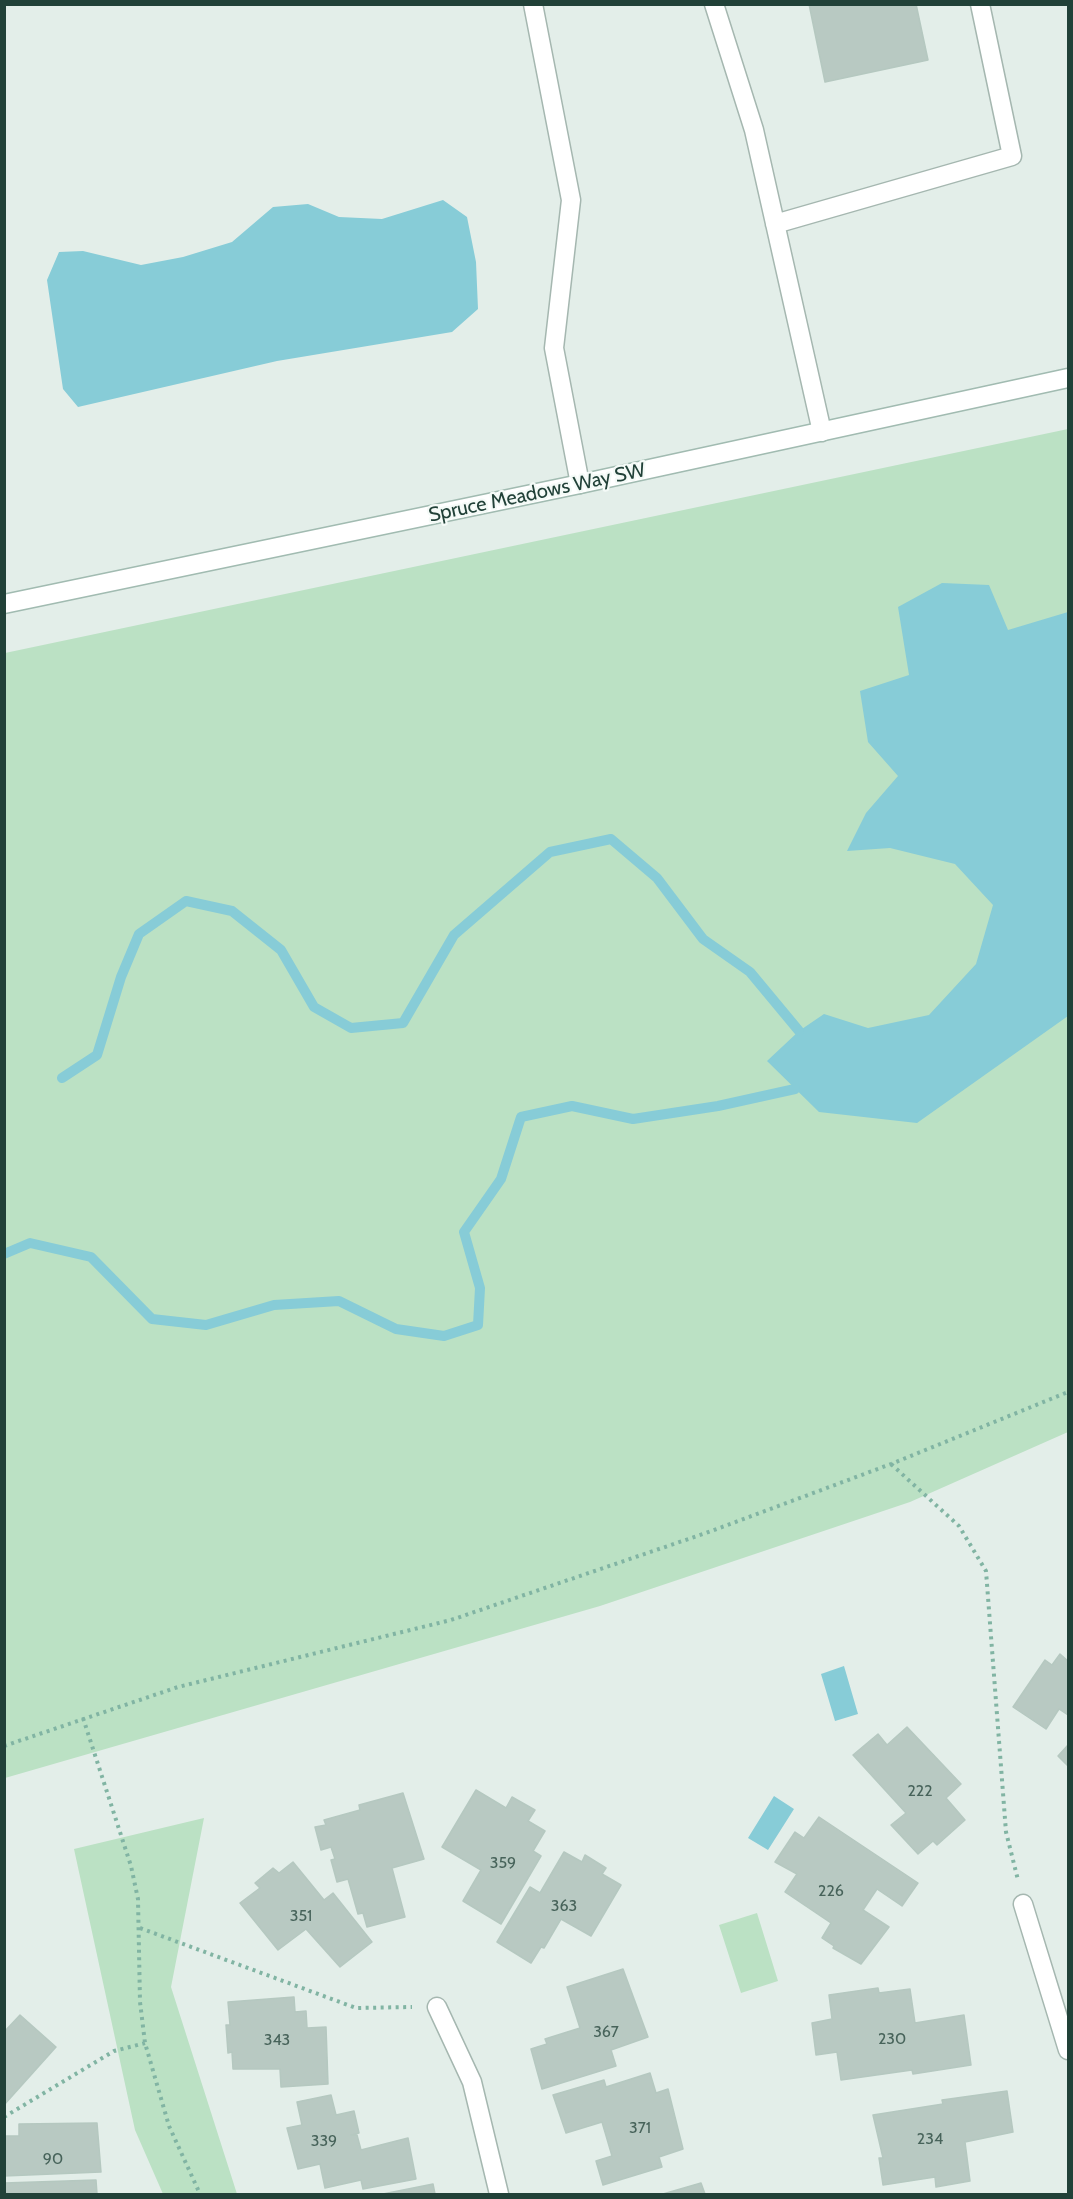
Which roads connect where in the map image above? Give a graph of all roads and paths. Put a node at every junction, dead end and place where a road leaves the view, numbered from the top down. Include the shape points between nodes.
1 (533, 4) edge
2 (714, 4) edge
3 (980, 4) edge
4 (775, 224) junction
5 (1068, 378) edge
6 (822, 432) junction
7 (580, 484) junction
8 (4, 603) edge
9 (1068, 1392) edge
10 (891, 1464) junction
11 (83, 1718) junction
12 (4, 1746) edge
13 (1023, 1904) joint
14 (139, 1928) junction
15 (436, 2007) joint
16 (145, 2043) junction
17 (1068, 2050) edge
18 (4, 2117) edge
19 (200, 2194) edge
20 (499, 2194) edge

1 - 7 main road via 571,200 554,348
2 - 4 main road via 754,130
3 - 4 main road via 1012,156
4 - 6 main road
5 - 6 main road, Spruce Meadows Way SW
6 - 7 main road, Spruce Meadows Way SW
7 - 8 main road, Spruce Meadows Way SW
9 - 10 path
10 - 11 path via 706,1533 451,1620 178,1687
10 - 13 path via 959,1526 986,1570 1006,1832
11 - 12 path
11 - 14 path via 131,1866
13 - 17 main road
14 - 15 path via 356,2008
14 - 16 path
15 - 20 main road via 472,2082
16 - 18 path via 114,2051
16 - 19 path via 169,2126

